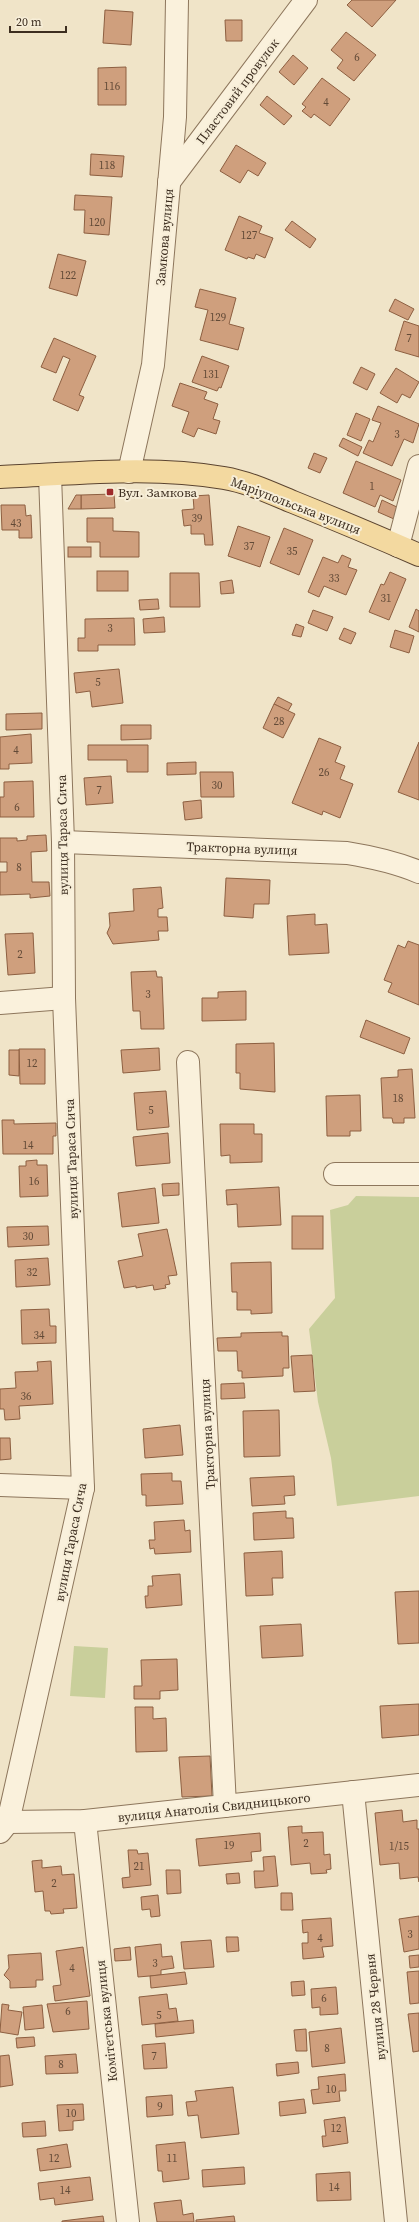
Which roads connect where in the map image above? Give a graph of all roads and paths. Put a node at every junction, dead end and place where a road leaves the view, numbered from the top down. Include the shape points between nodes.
1 (177, 0) edge
2 (306, 0) edge
3 (169, 182) junction
4 (419, 466) edge
5 (129, 472) junction
6 (50, 475) junction
7 (0, 477) edge
8 (398, 546) junction
9 (419, 555) edge
10 (63, 842) junction
11 (419, 872) edge
12 (64, 998) junction
13 (0, 1003) edge
14 (188, 1062) dead end
15 (335, 1174) dead end
16 (419, 1174) edge
17 (0, 1485) edge
18 (83, 1488) junction
19 (419, 1786) edge
20 (353, 1792) junction
21 (225, 1806) junction
22 (85, 1820) junction
23 (4, 1827) edge
24 (128, 2222) edge
25 (396, 2222) edge

1 - 3 street, Замкова вулиця via 175,117
2 - 3 street, Пластовий провулок
3 - 5 street, Замкова вулиця via 153,365
4 - 8 street
5 - 6 main road, Маріупольська вулиця
5 - 8 main road, Маріупольська вулиця via 198,474 250,485
6 - 7 main road, Маріупольська вулиця
6 - 10 street, вулиця Тараса Сича
8 - 9 main road, Маріупольська вулиця
10 - 11 street, Тракторна вулиця via 346,853 373,857
10 - 12 street, вулиця Тараса Сича
12 - 13 street
12 - 18 street, вулиця Тараса Сича
14 - 21 street, Тракторна вулиця
15 - 16 street
17 - 18 street
18 - 23 street, вулиця Тараса Сича
19 - 20 street, вулиця Анатолія Свидницького
20 - 21 street, вулиця Анатолія Свидницького
20 - 25 street, вулиця 28 Червня
21 - 22 street, вулиця Анатолія Свидницького
22 - 23 street, вулиця Анатолія Свидницького
22 - 24 street, Комітетська вулиця

